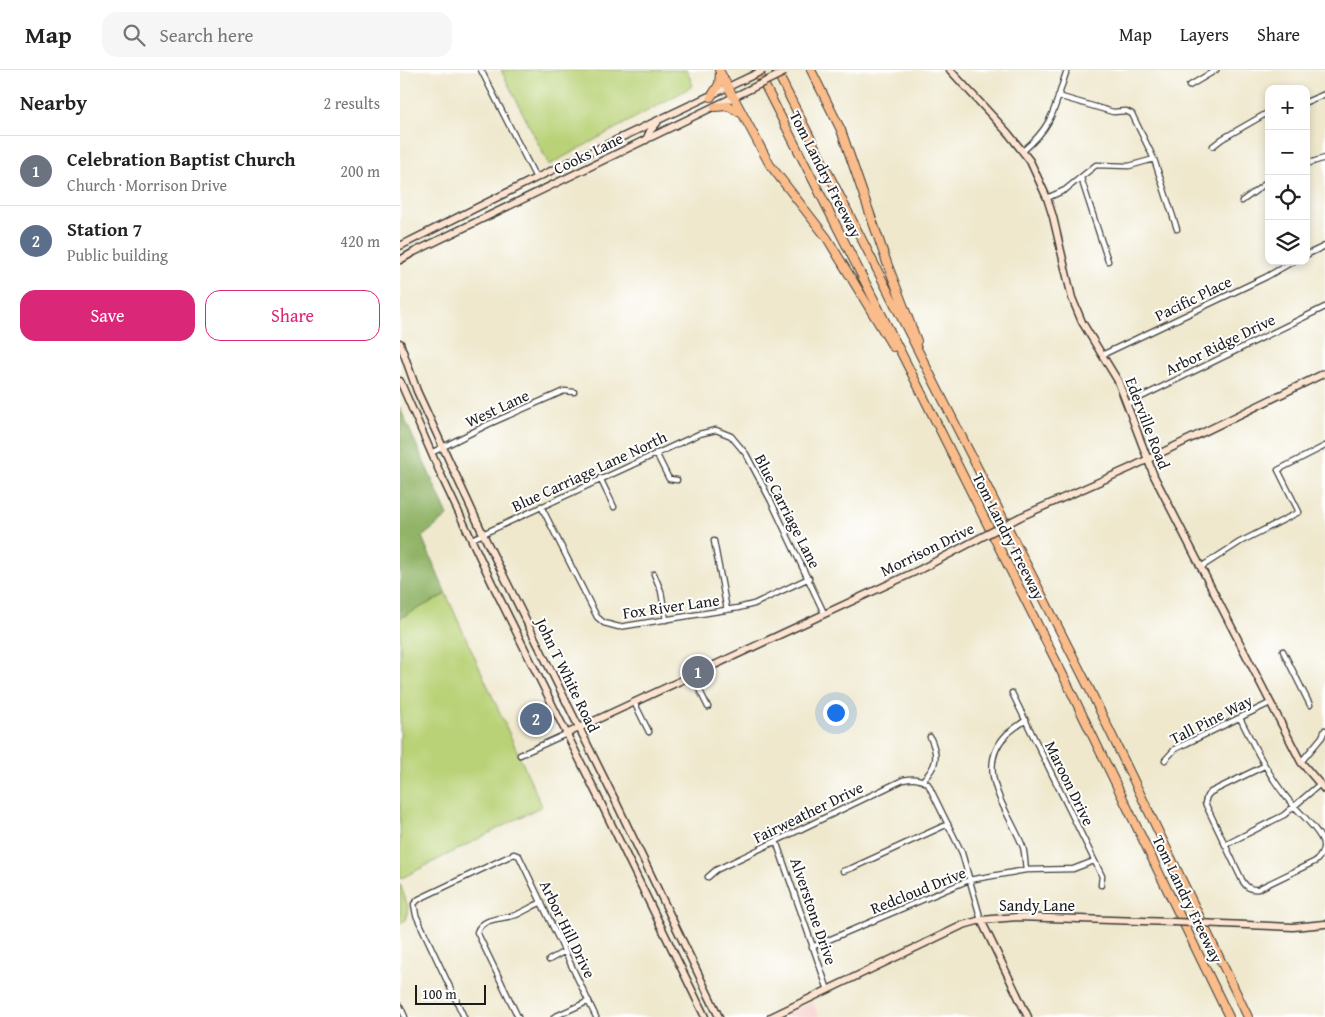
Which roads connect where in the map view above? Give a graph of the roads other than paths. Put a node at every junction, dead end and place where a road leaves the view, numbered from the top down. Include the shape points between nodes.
1 (481, 70) edge
2 (719, 70) edge
3 (757, 70) edge
4 (764, 70) edge
5 (776, 70) edge
6 (788, 70) edge
7 (811, 70) edge
8 (817, 70) edge
9 (950, 70) edge
10 (1067, 70) edge
11 (1216, 70) edge
12 (817, 82) junction
13 (1189, 86) dead end
14 (728, 88) junction
15 (1325, 94) edge
16 (1058, 96) junction
17 (711, 97) junction
18 (733, 98) junction
19 (1310, 100) edge
20 (715, 107) junction
21 (742, 114) junction
22 (1265, 114) edge
23 (660, 120) junction
24 (646, 140) junction
25 (1213, 146) dead end
26 (1024, 150) junction
27 (1325, 158) edge
28 (576, 159) junction
29 (1154, 159) junction
30 (1310, 163) edge
31 (582, 172) junction
32 (536, 178) junction
33 (1081, 178) junction
34 (1265, 183) edge
35 (1047, 198) junction
36 (1242, 201) dead end
37 (480, 205) junction
38 (486, 218) junction
39 (1177, 229) dead end
40 (400, 246) edge
41 (1325, 246) edge
42 (1310, 253) edge
43 (400, 260) edge
44 (1108, 262) dead end
45 (1287, 265) edge
46 (1325, 307) edge
47 (400, 343) edge
48 (1102, 355) junction
49 (1325, 373) edge
50 (930, 378) junction
51 (400, 381) edge
52 (918, 386) junction
53 (574, 392) dead end
54 (1127, 404) junction
55 (718, 431) joint
56 (1325, 446) edge
57 (444, 447) junction
58 (431, 453) junction
59 (656, 454) junction
60 (1147, 459) junction
61 (600, 478) junction
62 (677, 480) dead end
63 (541, 506) junction
64 (614, 507) dead end
65 (483, 534) junction
66 (472, 538) junction
67 (714, 541) dead end
68 (1201, 567) junction
69 (654, 574) dead end
70 (809, 578) junction
71 (727, 610) junction
72 (824, 612) junction
73 (666, 620) junction
74 (1283, 651) dead end
75 (692, 675) junction
76 (1012, 692) dead end
77 (634, 702) junction
78 (1270, 703) junction
79 (1310, 705) dead end
80 (708, 707) dead end
81 (1240, 718) junction
82 (1026, 720) junction
83 (579, 728) junction
84 (1325, 730) edge
85 (649, 732) dead end
86 (566, 734) junction
87 (930, 737) dead end
88 (520, 755) dead end
89 (1164, 760) dead end
90 (1301, 762) junction
91 (1264, 766) junction
92 (922, 780) junction
93 (1320, 784) junction
94 (1325, 790) edge
95 (1294, 808) junction
96 (948, 824) junction
97 (776, 841) junction
98 (1225, 845) junction
99 (1094, 861) junction
100 (1026, 870) junction
101 (842, 871) dead end
102 (708, 877) dead end
103 (969, 880) junction
104 (1101, 885) dead end
105 (542, 902) junction
106 (981, 920) junction
107 (1325, 924) edge
108 (812, 947) junction
109 (566, 951) junction
110 (549, 960) dead end
111 (828, 990) junction
112 (589, 1001) junction
113 (400, 1006) edge
114 (405, 1017) edge
115 (464, 1017) edge
116 (518, 1017) edge
117 (554, 1017) edge
118 (596, 1017) edge
119 (704, 1017) edge
120 (719, 1017) edge
121 (771, 1017) edge
122 (1028, 1017) edge
123 (1229, 1017) edge
124 (1248, 1017) edge

1 - 32 street
2 - 14 highway
2 - 17 highway via 718,84
3 - 52 highway, Tom Landry Freeway
4 - 14 main road, Cooks Lane, bridge
5 - 50 highway, Tom Landry Freeway
6 - 18 main road, Cooks Lane, bridge
7 - 12 highway
8 - 12 highway
9 - 26 main road, Ederville Road
10 - 16 street
11 - 13 street
12 - 50 highway via 841,130
14 - 17 main road, Cooks Lane
14 - 18 highway
15 - 19 street
16 - 26 street via 1054,114 1046,128
16 - 29 street via 1113,112 1132,114
17 - 23 main road, Cooks Lane
18 - 20 main road, Cooks Lane
18 - 21 highway
20 - 21 highway via 728,106
20 - 24 main road, Cooks Lane
21 - 52 highway via 770,165 827,238
22 - 25 street
23 - 24 main road
23 - 28 main road, Cooks Lane
24 - 31 main road, Cooks Lane
26 - 35 main road, Ederville Road
27 - 30 street
28 - 31 main road
28 - 32 main road, Cooks Lane
29 - 33 street via 1129,166 1096,165
29 - 39 street
31 - 38 main road, Cooks Lane
32 - 37 main road, Cooks Lane
33 - 35 street
33 - 44 street
34 - 36 street
35 - 48 main road, Ederville Road via 1072,298
37 - 38 main road
37 - 40 main road, Cooks Lane
38 - 43 main road, Cooks Lane
41 - 42 street
45 - 48 street, Pacific Place
46 - 54 street, Arbor Ridge Drive
47 - 57 main road, John T White Road via 417,391
48 - 54 main road, Ederville Road
49 - 60 main road, Morrison Drive
50 - 124 highway, Tom Landry Freeway via 1085,682
51 - 58 main road, John T White Road
52 - 123 highway, Tom Landry Freeway via 1068,684
53 - 57 street, West Lane via 564,391
54 - 60 main road, Ederville Road
55 - 59 street, Blue Carriage Lane North via 699,434
55 - 70 street, Blue Carriage Lane via 731,436 746,454
56 - 68 street via 1278,470 1299,512 1240,542
57 - 58 street, West Lane
57 - 65 main road, John T White Road
58 - 66 main road, John T White Road
59 - 61 street, Blue Carriage Lane North
59 - 62 street via 669,479
60 - 68 main road, Ederville Road
60 - 72 main road, Morrison Drive, bridge via 1020,517 921,569
61 - 63 street, Blue Carriage Lane North
61 - 64 street
63 - 65 street, Blue Carriage Lane North
63 - 73 street, Fox River Lane via 597,618 619,627
65 - 66 street, Blue Carriage Lane North
65 - 83 main road, John T White Road
66 - 86 main road, John T White Road
67 - 71 street
68 - 78 main road, Ederville Road
69 - 73 street via 662,591
70 - 71 street, Fox River Lane via 754,604
70 - 72 street, Blue Carriage Lane
71 - 73 street, Fox River Lane
72 - 75 main road, Morrison Drive
74 - 79 street
75 - 77 main road, Morrison Drive
75 - 80 street
76 - 82 street, Maroon Drive
77 - 83 main road, Morrison Drive
77 - 85 street
78 - 81 street, Tall Pine Way
78 - 90 main road, Ederville Road
81 - 89 street, Tall Pine Way via 1175,749
81 - 91 street
82 - 99 street, Maroon Drive
82 - 100 street via 1000,742 992,770 994,786 1023,849
83 - 86 main road, Morrison Drive
83 - 120 main road, John T White Road
84 - 90 street
86 - 88 street
86 - 119 main road, John T White Road
87 - 92 street via 936,760 931,772
90 - 93 main road, Ederville Road
91 - 95 street
91 - 98 street via 1207,796 1205,803
92 - 96 street via 928,784
92 - 97 street, Fairweather Drive via 903,780
93 - 94 main road, Ederville Road
93 - 95 street
95 - 98 street
95 - 98 street via 1322,840 1324,847 1316,861 1258,889 1248,888
96 - 101 street
96 - 103 street via 962,853
97 - 102 street, Fairweather Drive
97 - 108 street, Alverstone Drive
99 - 100 street, Redcloud Drive via 1073,869
99 - 104 street, Maroon Drive via 1102,876
100 - 103 street, Redcloud Drive
103 - 106 street
103 - 108 street, Redcloud Drive
105 - 109 street, Arbor Hill Drive
105 - 115 street, Arbor Hill Drive via 519,856 514,854 414,904 416,915
105 - 116 street via 514,916 494,919 481,925 477,932
106 - 107 main road, Sandy Lane, bridge via 1017,917 1293,927
106 - 111 main road, Sandy Lane via 963,925
106 - 122 main road
108 - 111 street, Alverstone Drive
109 - 110 street
109 - 112 street, Arbor Hill Drive
111 - 121 main road, Sandy Lane
112 - 117 street
112 - 118 street, Arbor Hill Drive
113 - 114 street

